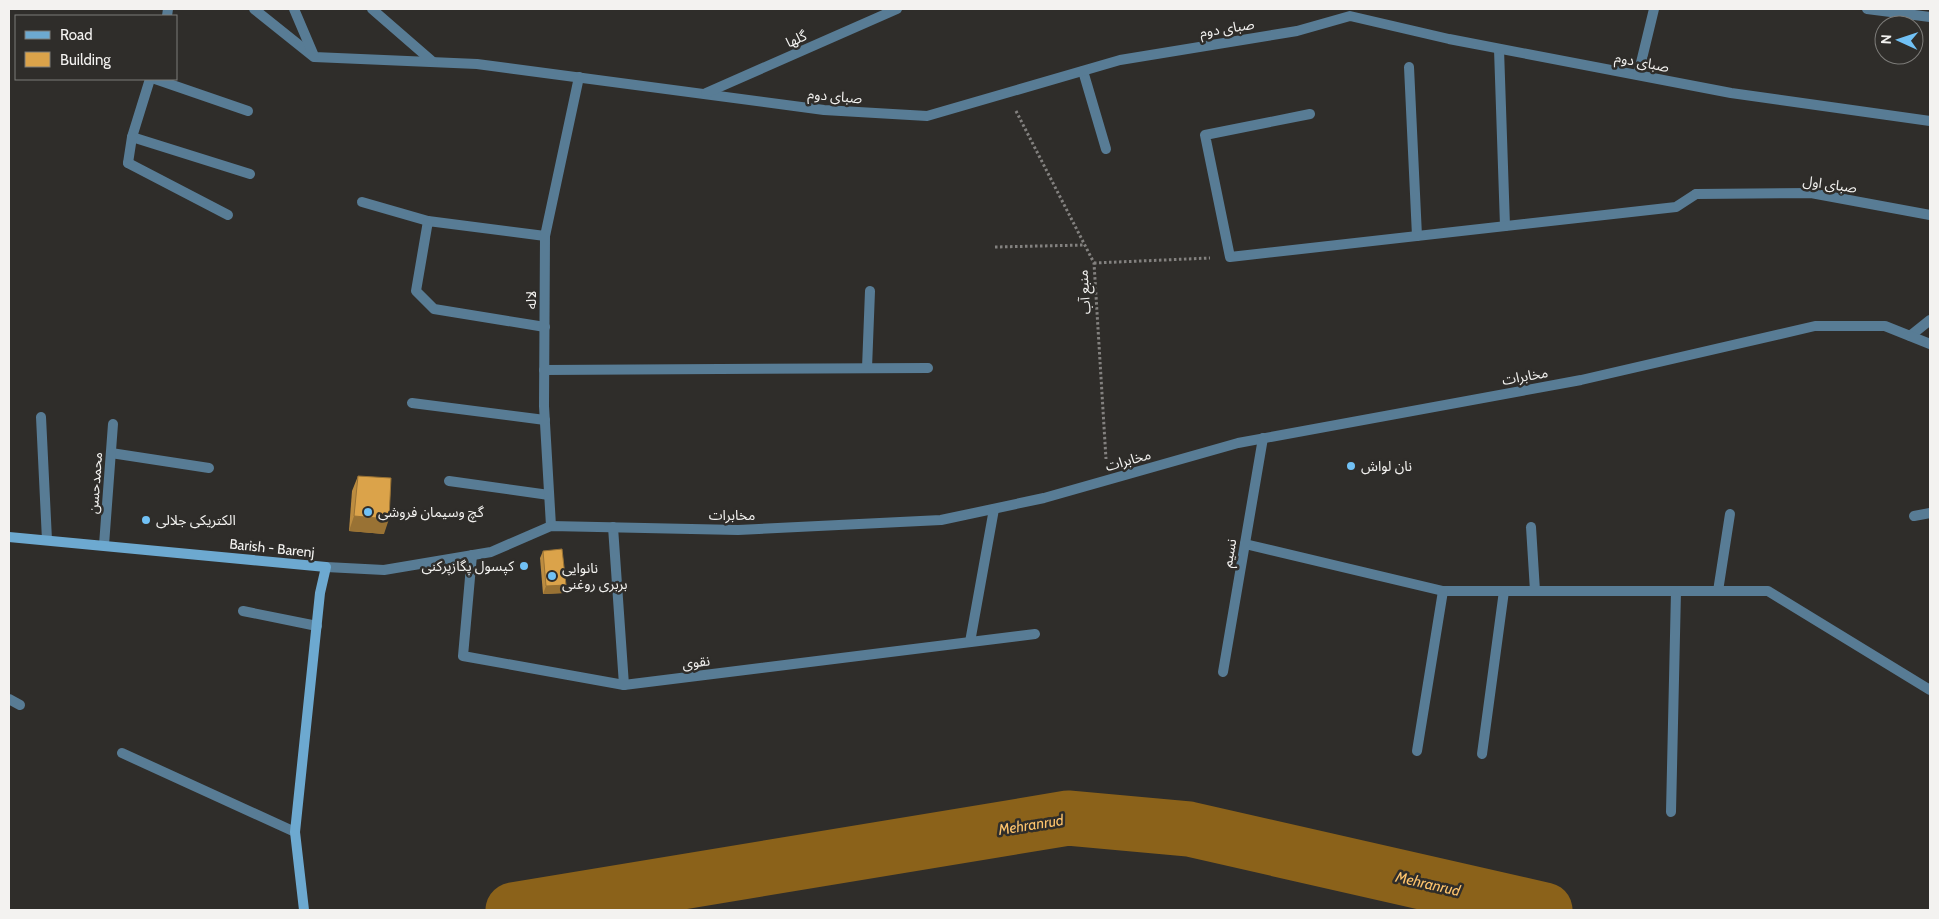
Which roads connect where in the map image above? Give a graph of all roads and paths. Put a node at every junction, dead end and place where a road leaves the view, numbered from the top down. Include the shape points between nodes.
1 (254, 9) edge
2 (294, 9) edge
3 (372, 9) edge
4 (897, 9) edge
5 (1654, 9) edge
6 (1867, 9) edge
7 (1930, 16) edge
8 (1499, 49) junction
9 (314, 57) junction
10 (433, 62) junction
11 (1409, 67) dead end
12 (1083, 71) junction
13 (1638, 75) junction
14 (579, 77) junction
15 (150, 80) edge
16 (158, 80) edge
17 (706, 93) junction
18 (1007, 93) junction
19 (248, 111) dead end
20 (1310, 114) dead end
21 (1930, 121) edge
22 (132, 137) junction
23 (1106, 149) dead end
24 (250, 174) dead end
25 (362, 202) dead end
26 (228, 215) dead end
27 (1930, 215) edge
28 (428, 221) junction
29 (1505, 226) junction
30 (545, 236) junction
31 (1417, 236) junction
32 (1085, 245) junction
33 (995, 247) dead end
34 (1230, 257) junction
35 (1094, 263) junction
36 (870, 291) dead end
37 (1930, 320) edge
38 (545, 327) junction
39 (1910, 336) junction
40 (1930, 344) edge
41 (868, 368) junction
42 (928, 368) dead end
43 (544, 370) junction
44 (412, 403) dead end
45 (41, 416) dead end
46 (545, 420) junction
47 (113, 424) dead end
48 (1263, 438) junction
49 (111, 453) junction
50 (209, 468) dead end
51 (1108, 480) junction
52 (449, 481) dead end
53 (549, 495) junction
54 (994, 509) junction
55 (1930, 513) edge
56 (1730, 514) dead end
57 (1914, 516) dead end
58 (551, 526) junction
59 (613, 527) junction
60 (1531, 527) dead end
61 (9, 537) edge
62 (47, 540) junction
63 (1245, 544) junction
64 (104, 545) junction
65 (472, 556) junction
66 (326, 567) junction
67 (1443, 591) junction
68 (1504, 591) junction
69 (1535, 591) junction
70 (1676, 591) junction
71 (1718, 591) junction
72 (243, 611) dead end
73 (316, 626) junction
74 (1035, 634) dead end
75 (970, 642) junction
76 (1223, 672) dead end
77 (624, 685) junction
78 (1930, 690) edge
79 (9, 699) edge
80 (20, 705) dead end
81 (1417, 751) dead end
82 (122, 753) dead end
83 (1482, 754) dead end
84 (1671, 812) dead end
85 (295, 832) junction
86 (304, 910) edge

1 - 9 street
2 - 9 street
3 - 10 street
4 - 17 street, گلها
5 - 13 street
6 - 7 street
8 - 12 street, صبای دوم via 1350,16 1297,31 1120,60
8 - 13 street, صبای دوم
8 - 29 street
9 - 10 street, صبای دوم
10 - 14 street, صبای دوم via 477,64
11 - 31 street
12 - 18 street, صبای دوم
12 - 23 street
13 - 21 street, صبای دوم via 1732,93
14 - 17 street, صبای دوم
14 - 30 street, لاله
15 - 22 street
16 - 19 street
17 - 18 street, صبای دوم via 824,110 927,116
18 - 32 path, منبع آب
20 - 34 street via 1205,135
22 - 24 street
22 - 26 street via 128,163
25 - 28 street
27 - 29 street, صبای اول via 1811,193 1696,194 1676,207
28 - 30 street
28 - 38 street via 416,291 434,309
29 - 31 street
30 - 38 street, لاله
31 - 34 street
32 - 33 path
32 - 35 path, منبع آب
34 - 35 path
35 - 51 path, منبع آب
36 - 41 street
37 - 39 street
38 - 43 street, لاله
39 - 40 street, مخابرات
39 - 48 street, مخابرات via 1885,326 1815,326 1581,380
41 - 42 street
41 - 43 street
43 - 46 street, لاله
44 - 46 street
45 - 62 street
46 - 53 street, لاله
47 - 49 street, محمدحسن
48 - 51 street, مخابرات
48 - 63 street, نسیم
49 - 50 street
49 - 64 street, محمدحسن
51 - 54 street, مخابرات
52 - 53 street
53 - 58 street, لاله
54 - 59 street, مخابرات via 932,521 738,530
54 - 75 street
55 - 57 street
56 - 71 street
58 - 59 street, مخابرات
58 - 65 street, مخابرات via 491,552
59 - 77 street
60 - 69 street
61 - 62 main road, Barish - Barenj
62 - 64 main road, Barish - Barenj
63 - 67 street
63 - 76 street, نسیم
64 - 66 main road, Barish - Barenj
65 - 66 street, مخابرات via 384,570
65 - 77 street, نقوی via 463,656
66 - 73 main road, Barish - Barenj
67 - 68 street
67 - 81 street
68 - 69 street
68 - 83 street
69 - 70 street
70 - 71 street
70 - 84 street
71 - 78 street via 1768,591
72 - 73 street
73 - 85 main road, Barish - Barenj
74 - 75 street, نقوی
75 - 77 street, نقوی
79 - 80 street
82 - 85 street
85 - 86 main road, Barish - Barenj

